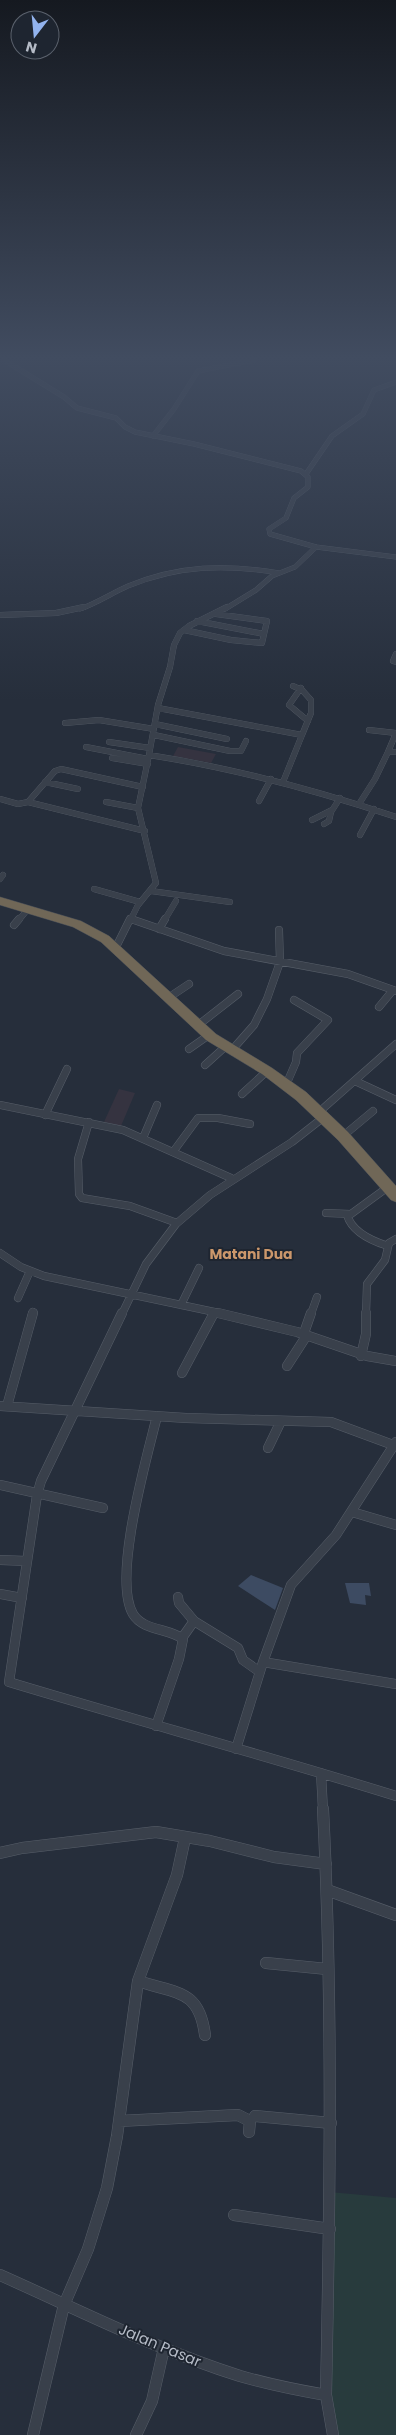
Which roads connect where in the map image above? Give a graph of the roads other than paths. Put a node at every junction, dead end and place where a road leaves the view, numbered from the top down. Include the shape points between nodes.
1 (306, 474) edge
2 (316, 547) junction
3 (396, 557) edge
4 (279, 573) junction
5 (214, 613) junction
6 (0, 615) edge
7 (197, 621) junction
8 (184, 630) junction
9 (264, 634) junction
10 (396, 654) edge
11 (396, 662) edge
12 (293, 686) dead end
13 (301, 688) junction
14 (158, 708) junction
15 (308, 721) junction
16 (65, 723) dead end
17 (154, 729) junction
18 (369, 730) dead end
19 (396, 733) edge
20 (302, 735) junction
21 (228, 739) dead end
22 (246, 741) dead end
23 (109, 742) dead end
24 (86, 747) dead end
25 (388, 752) junction
26 (396, 752) edge
27 (149, 757) junction
28 (112, 758) dead end
29 (271, 779) junction
30 (46, 782) junction
31 (283, 782) junction
32 (144, 787) junction
33 (78, 789) dead end
34 (340, 798) junction
35 (0, 799) edge
36 (259, 800) dead end
37 (28, 802) junction
38 (106, 802) dead end
39 (359, 804) junction
40 (138, 808) junction
41 (374, 809) junction
42 (332, 810) junction
43 (396, 817) edge
44 (312, 820) dead end
45 (324, 824) dead end
46 (145, 831) junction
47 (360, 835) dead end
48 (94, 889) dead end
49 (151, 891) junction
50 (0, 901) edge
51 (176, 901) dead end
52 (140, 902) junction
53 (230, 902) dead end
54 (28, 909) junction
55 (130, 919) junction
56 (14, 925) dead end
57 (159, 929) junction
58 (279, 930) dead end
59 (115, 949) junction
60 (280, 962) junction
61 (189, 984) dead end
62 (394, 991) edge
63 (238, 994) dead end
64 (168, 998) junction
65 (294, 1000) dead end
66 (379, 1007) dead end
67 (197, 1026) junction
68 (209, 1035) junction
69 (396, 1044) edge
70 (229, 1048) junction
71 (189, 1049) dead end
72 (387, 1052) junction
73 (396, 1056) edge
74 (205, 1065) dead end
75 (67, 1069) dead end
76 (267, 1071) junction
77 (355, 1080) junction
78 (286, 1085) junction
79 (242, 1094) dead end
80 (396, 1100) edge
81 (0, 1105) edge
82 (157, 1105) dead end
83 (373, 1111) dead end
84 (321, 1114) junction
85 (45, 1115) junction
86 (89, 1122) junction
87 (250, 1124) dead end
88 (343, 1136) junction
89 (142, 1138) junction
90 (173, 1152) junction
91 (231, 1178) junction
92 (392, 1191) edge
93 (326, 1213) dead end
94 (347, 1215) junction
95 (177, 1223) junction
96 (396, 1239) edge
97 (388, 1246) junction
98 (0, 1253) edge
99 (199, 1268) dead end
100 (30, 1271) junction
101 (130, 1295) junction
102 (317, 1297) dead end
103 (18, 1298) dead end
104 (181, 1305) junction
105 (34, 1312) dead end
106 (214, 1313) junction
107 (306, 1334) junction
108 (361, 1356) junction
109 (396, 1360) edge
110 (287, 1366) dead end
111 (182, 1373) dead end
112 (3, 1406) edge
113 (73, 1412) junction
114 (157, 1416) junction
115 (281, 1421) junction
116 (395, 1445) edge
117 (268, 1448) dead end
118 (0, 1485) edge
119 (37, 1495) junction
120 (103, 1508) dead end
121 (352, 1512) junction
122 (396, 1525) edge
123 (0, 1560) edge
124 (27, 1562) junction
125 (0, 1594) edge
126 (178, 1597) dead end
127 (22, 1598) junction
128 (194, 1621) junction
129 (182, 1638) junction
130 (262, 1667) junction
131 (5, 1680) edge
132 (396, 1684) edge
133 (156, 1726) junction
134 (236, 1749) junction
135 (321, 1773) junction
136 (396, 1796) edge
137 (185, 1838) junction
138 (0, 1853) edge
139 (326, 1864) junction
140 (327, 1890) junction
141 (396, 1915) edge
142 (266, 1963) dead end
143 (327, 1969) junction
144 (138, 1981) junction
145 (206, 2035) dead end
146 (255, 2116) dead end
147 (119, 2121) junction
148 (331, 2123) junction
149 (250, 2132) dead end
150 (234, 2215) dead end
151 (330, 2229) junction
152 (0, 2275) edge
153 (64, 2304) junction
154 (164, 2348) junction
155 (326, 2395) junction
156 (33, 2435) edge
157 (136, 2435) edge
158 (333, 2435) edge

1 - 2 street via 308,487 294,498 286,518 269,532
2 - 3 street
2 - 4 street via 295,567
4 - 5 street via 237,602
4 - 6 street via 200,565 149,579 88,606
5 - 7 street
5 - 9 street via 267,621
7 - 8 street
7 - 9 street
8 - 9 street via 262,643
8 - 14 street via 174,645
10 - 11 street
12 - 13 street
13 - 15 street via 311,699 312,712
13 - 15 street via 289,705
14 - 17 street
14 - 20 street
15 - 20 street
16 - 17 street via 99,720
17 - 21 street
17 - 22 street via 237,752 242,750
17 - 27 street
18 - 19 street
19 - 25 street
20 - 31 street
23 - 27 street
24 - 27 street
25 - 26 street
25 - 39 street
27 - 28 street
27 - 29 street via 183,760
27 - 32 street
29 - 31 street
29 - 36 street
30 - 32 street via 61,769
30 - 33 street
30 - 37 street
31 - 34 street
32 - 40 street
34 - 39 street
34 - 42 street
35 - 37 street via 18,804
37 - 46 street
38 - 40 street
39 - 41 street
40 - 46 street
41 - 43 street
41 - 47 street
42 - 44 street
42 - 45 street via 329,821
46 - 49 street via 156,880
48 - 52 street
49 - 52 street
49 - 53 street
50 - 54 highway
51 - 57 street
52 - 55 street
54 - 56 street
54 - 59 highway via 77,924
55 - 57 street
55 - 59 street
57 - 60 street via 224,951
58 - 60 street
59 - 64 highway
60 - 62 street via 361,978
60 - 70 street via 254,1025
61 - 64 street
62 - 66 street
63 - 67 street
64 - 67 highway
65 - 78 street via 328,1020 296,1053 296,1062
67 - 68 highway
68 - 70 highway
68 - 71 street
69 - 72 street
70 - 74 street
70 - 76 highway
72 - 73 street
72 - 77 street
75 - 85 street
76 - 78 highway
76 - 79 street
77 - 80 street
77 - 84 street
78 - 84 highway
81 - 85 street
82 - 89 street
83 - 88 street
84 - 88 highway
84 - 91 street via 288,1144
85 - 86 street
86 - 89 street
86 - 95 street via 78,1160 79,1194 82,1198 130,1206
87 - 90 street via 198,1118
88 - 92 highway
89 - 90 street
90 - 91 street
91 - 95 street
92 - 94 street
93 - 94 street
94 - 97 street via 350,1224
95 - 101 street via 154,1250
96 - 97 street
97 - 108 street via 385,1260 367,1284 366,1334
98 - 100 street
99 - 104 street
100 - 101 street
100 - 103 street
101 - 104 street
101 - 113 street
102 - 107 street
104 - 106 street
105 - 112 street
106 - 107 street
106 - 111 street
107 - 108 street
107 - 110 street
108 - 109 street
112 - 113 street
113 - 114 street
113 - 119 street
114 - 115 street
114 - 129 street via 136,1501 129,1550 128,1596 138,1620 148,1627
115 - 116 street via 343,1425
115 - 117 street
116 - 121 street
118 - 119 street
119 - 120 street
119 - 124 street
121 - 122 street
121 - 130 street via 291,1585
123 - 124 street
124 - 127 street
125 - 127 street
126 - 128 street
127 - 131 street
128 - 129 street
128 - 130 street via 238,1648 243,1660
129 - 133 street via 179,1659
130 - 132 street
130 - 134 street
131 - 133 street
133 - 134 street
134 - 135 street
135 - 136 street
135 - 139 street
137 - 138 street via 156,1832
137 - 139 street via 274,1857
137 - 144 street via 174,1883
139 - 140 street
140 - 141 street
140 - 143 street
142 - 143 street
143 - 148 street
144 - 145 street via 190,1998 202,2016
144 - 147 street
146 - 148 street
147 - 149 street via 238,2115 250,2120
147 - 153 street via 100,2214
148 - 151 street
150 - 151 street
151 - 155 street
152 - 153 street, Jalan Pasar
153 - 154 street, Jalan Pasar
153 - 156 street
154 - 155 street, Jalan Pasar via 191,2361 243,2377 291,2390
154 - 157 street via 152,2401
155 - 158 street

